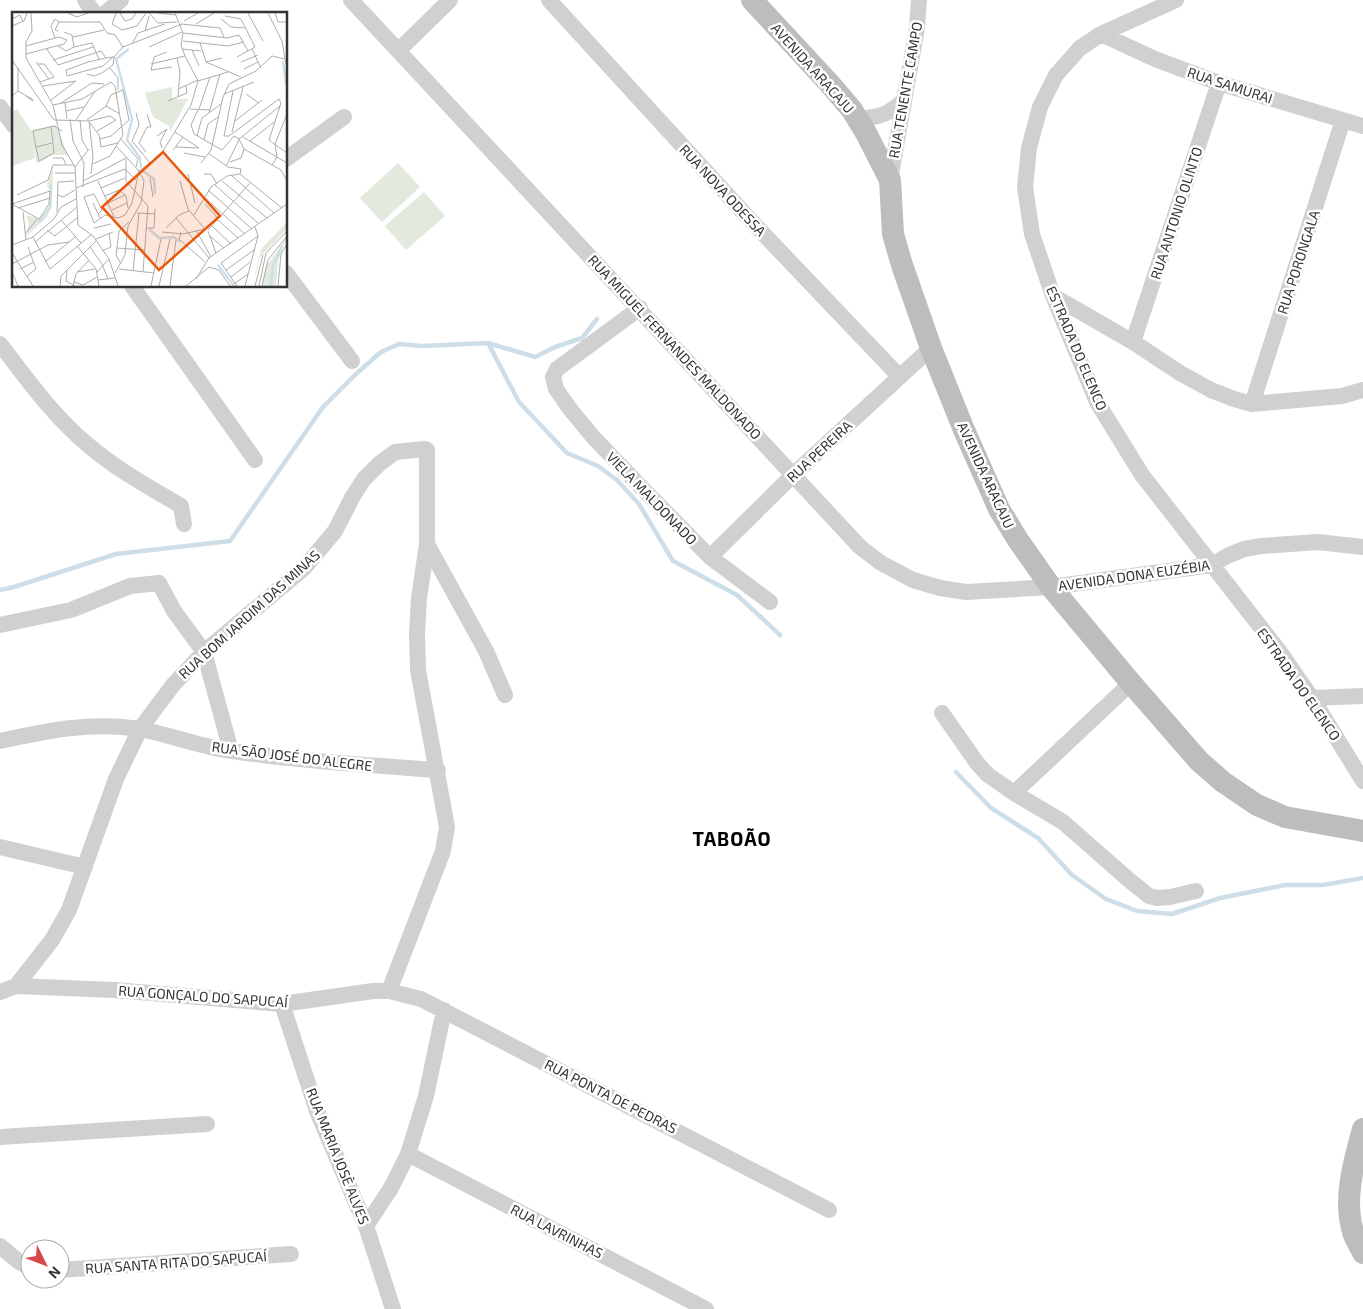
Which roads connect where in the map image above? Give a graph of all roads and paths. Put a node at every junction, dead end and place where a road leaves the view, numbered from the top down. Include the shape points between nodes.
1 (85, 0) edge
2 (121, 0) edge
3 (351, 0) edge
4 (450, 0) edge
5 (550, 0) edge
6 (752, 0) edge
7 (919, 0) edge
8 (1176, 0) edge
9 (94, 12) edge
10 (106, 12) edge
11 (1101, 34) junction
12 (398, 51) junction
13 (1219, 83) junction
14 (904, 100) junction
15 (0, 108) edge
16 (344, 118) dead end
17 (858, 119) junction
18 (1343, 120) junction
19 (12, 123) edge
20 (1363, 126) edge
21 (288, 158) edge
22 (890, 180) junction
23 (288, 276) edge
24 (133, 288) edge
25 (1053, 296) junction
26 (640, 308) junction
27 (1133, 342) junction
28 (0, 344) edge
29 (931, 348) junction
30 (352, 361) dead end
31 (899, 376) junction
32 (1363, 390) edge
33 (1252, 404) junction
34 (255, 460) dead end
35 (794, 474) junction
36 (184, 524) dead end
37 (427, 544) junction
38 (1363, 547) edge
39 (710, 557) junction
40 (1212, 565) junction
41 (1051, 587) junction
42 (770, 602) dead end
43 (0, 625) edge
44 (204, 652) junction
45 (1131, 683) junction
46 (505, 695) dead end
47 (1363, 696) edge
48 (1312, 698) junction
49 (942, 713) dead end
50 (140, 729) junction
51 (0, 741) edge
52 (231, 751) junction
53 (438, 770) junction
54 (1363, 781) edge
55 (1014, 793) junction
56 (1363, 831) edge
57 (0, 847) edge
58 (85, 867) junction
59 (1196, 891) dead end
60 (16, 986) junction
61 (389, 991) junction
62 (0, 992) edge
63 (282, 1004) junction
64 (444, 1010) junction
65 (207, 1124) dead end
66 (1363, 1129) edge
67 (0, 1136) edge
68 (408, 1154) junction
69 (829, 1210) dead end
70 (366, 1226) junction
71 (0, 1246) edge
72 (1363, 1253) edge
73 (291, 1254) dead end
74 (20, 1262) edge
75 (70, 1269) edge
76 (393, 1309) edge
77 (706, 1309) edge

1 - 9 street
2 - 10 street
3 - 12 street, RUA MIGUEL FERNANDES MALDONADO
4 - 12 street
5 - 31 street, RUA NOVA ODESSA via 754,224
6 - 17 street, AVENIDA ARACAJU
7 - 14 street, RUA TENENTE CAMPO
8 - 11 street, ESTRADA DO ELENCO
11 - 13 street, RUA SAMURAI
11 - 25 street, ESTRADA DO ELENCO via 1080,48 1056,75 1040,107 1029,148 1025,187 1032,234
12 - 26 street, RUA MIGUEL FERNANDES MALDONADO
13 - 18 street, RUA SAMURAI
13 - 27 street, RUA ANTONIO OLINTO
14 - 17 street via 887,114
14 - 22 street, RUA TENENTE CAMPO
15 - 19 street
16 - 21 street
17 - 22 street, AVENIDA ARACAJU
18 - 20 street, RUA SAMURAI
18 - 33 street, RUA PORONGALA
22 - 29 street, AVENIDA ARACAJU via 893,234
23 - 30 street
24 - 34 street
25 - 27 street
25 - 40 street, ESTRADA DO ELENCO via 1097,402 1142,475
26 - 35 street, RUA MIGUEL FERNANDES MALDONADO
26 - 39 street, VIELA MALDONADO via 561,365 553,377 556,389 594,438
27 - 33 street via 1210,390
28 - 36 street via 64,424 111,463 181,506
29 - 31 street, RUA PEREIRA
29 - 41 street, AVENIDA ARACAJU via 999,509
31 - 35 street, RUA PEREIRA
32 - 33 street via 1342,396
35 - 39 street, RUA PEREIRA
35 - 41 street, RUA MIGUEL FERNANDES MALDONADO via 860,547 880,563 913,580 966,592
37 - 44 street, RUA BOM JARDIM DAS MINAS via 428,450 395,452 364,479 335,531 304,568
37 - 46 street via 486,651
37 - 53 street via 416,633 418,670
38 - 40 street, AVENIDA DONA EUZÉBIA via 1318,542 1260,546 1244,549
39 - 42 street, VIELA MALDONADO
40 - 41 street, AVENIDA DONA EUZÉBIA
40 - 48 street, ESTRADA DO ELENCO
41 - 45 street, AVENIDA ARACAJU
43 - 44 street via 71,610 130,586 159,583 174,611
44 - 50 street, RUA BOM JARDIM DAS MINAS via 173,685
44 - 52 street
45 - 55 street
45 - 56 street, AVENIDA ARACAJU via 1200,760 1239,794 1285,817
47 - 48 street
48 - 54 street, ESTRADA DO ELENCO
49 - 55 street via 977,763
50 - 51 street, RUA SÃO JOSÉ DO ALEGRE via 81,726
50 - 52 street, RUA SÃO JOSÉ DO ALEGRE
50 - 58 street, RUA BOM JARDIM DAS MINAS via 116,779
52 - 53 street, RUA SÃO JOSÉ DO ALEGRE
53 - 61 street via 446,839
55 - 59 street via 1063,822 1150,896 1170,897
57 - 58 street
58 - 60 street, RUA BOM JARDIM DAS MINAS via 69,910 52,940
60 - 62 street
60 - 63 street, RUA GONÇALO DO SAPUCAÍ via 114,990
61 - 63 street, RUA GONÇALO DO SAPUCAÍ
61 - 64 street, RUA PONTA DE PEDRAS via 422,999
63 - 70 street, RUA MARIA JOSÈ ALVES via 317,1111
64 - 68 street via 426,1096
64 - 69 street, RUA PONTA DE PEDRAS
65 - 67 street
66 - 72 street via 1348,1200 1353,1232
68 - 70 street
68 - 77 street, RUA LAVRINHAS
70 - 76 street, RUA MARIA JOSÈ ALVES
71 - 74 street
73 - 75 street, RUA SANTA RITA DO SAPUCAÍ

